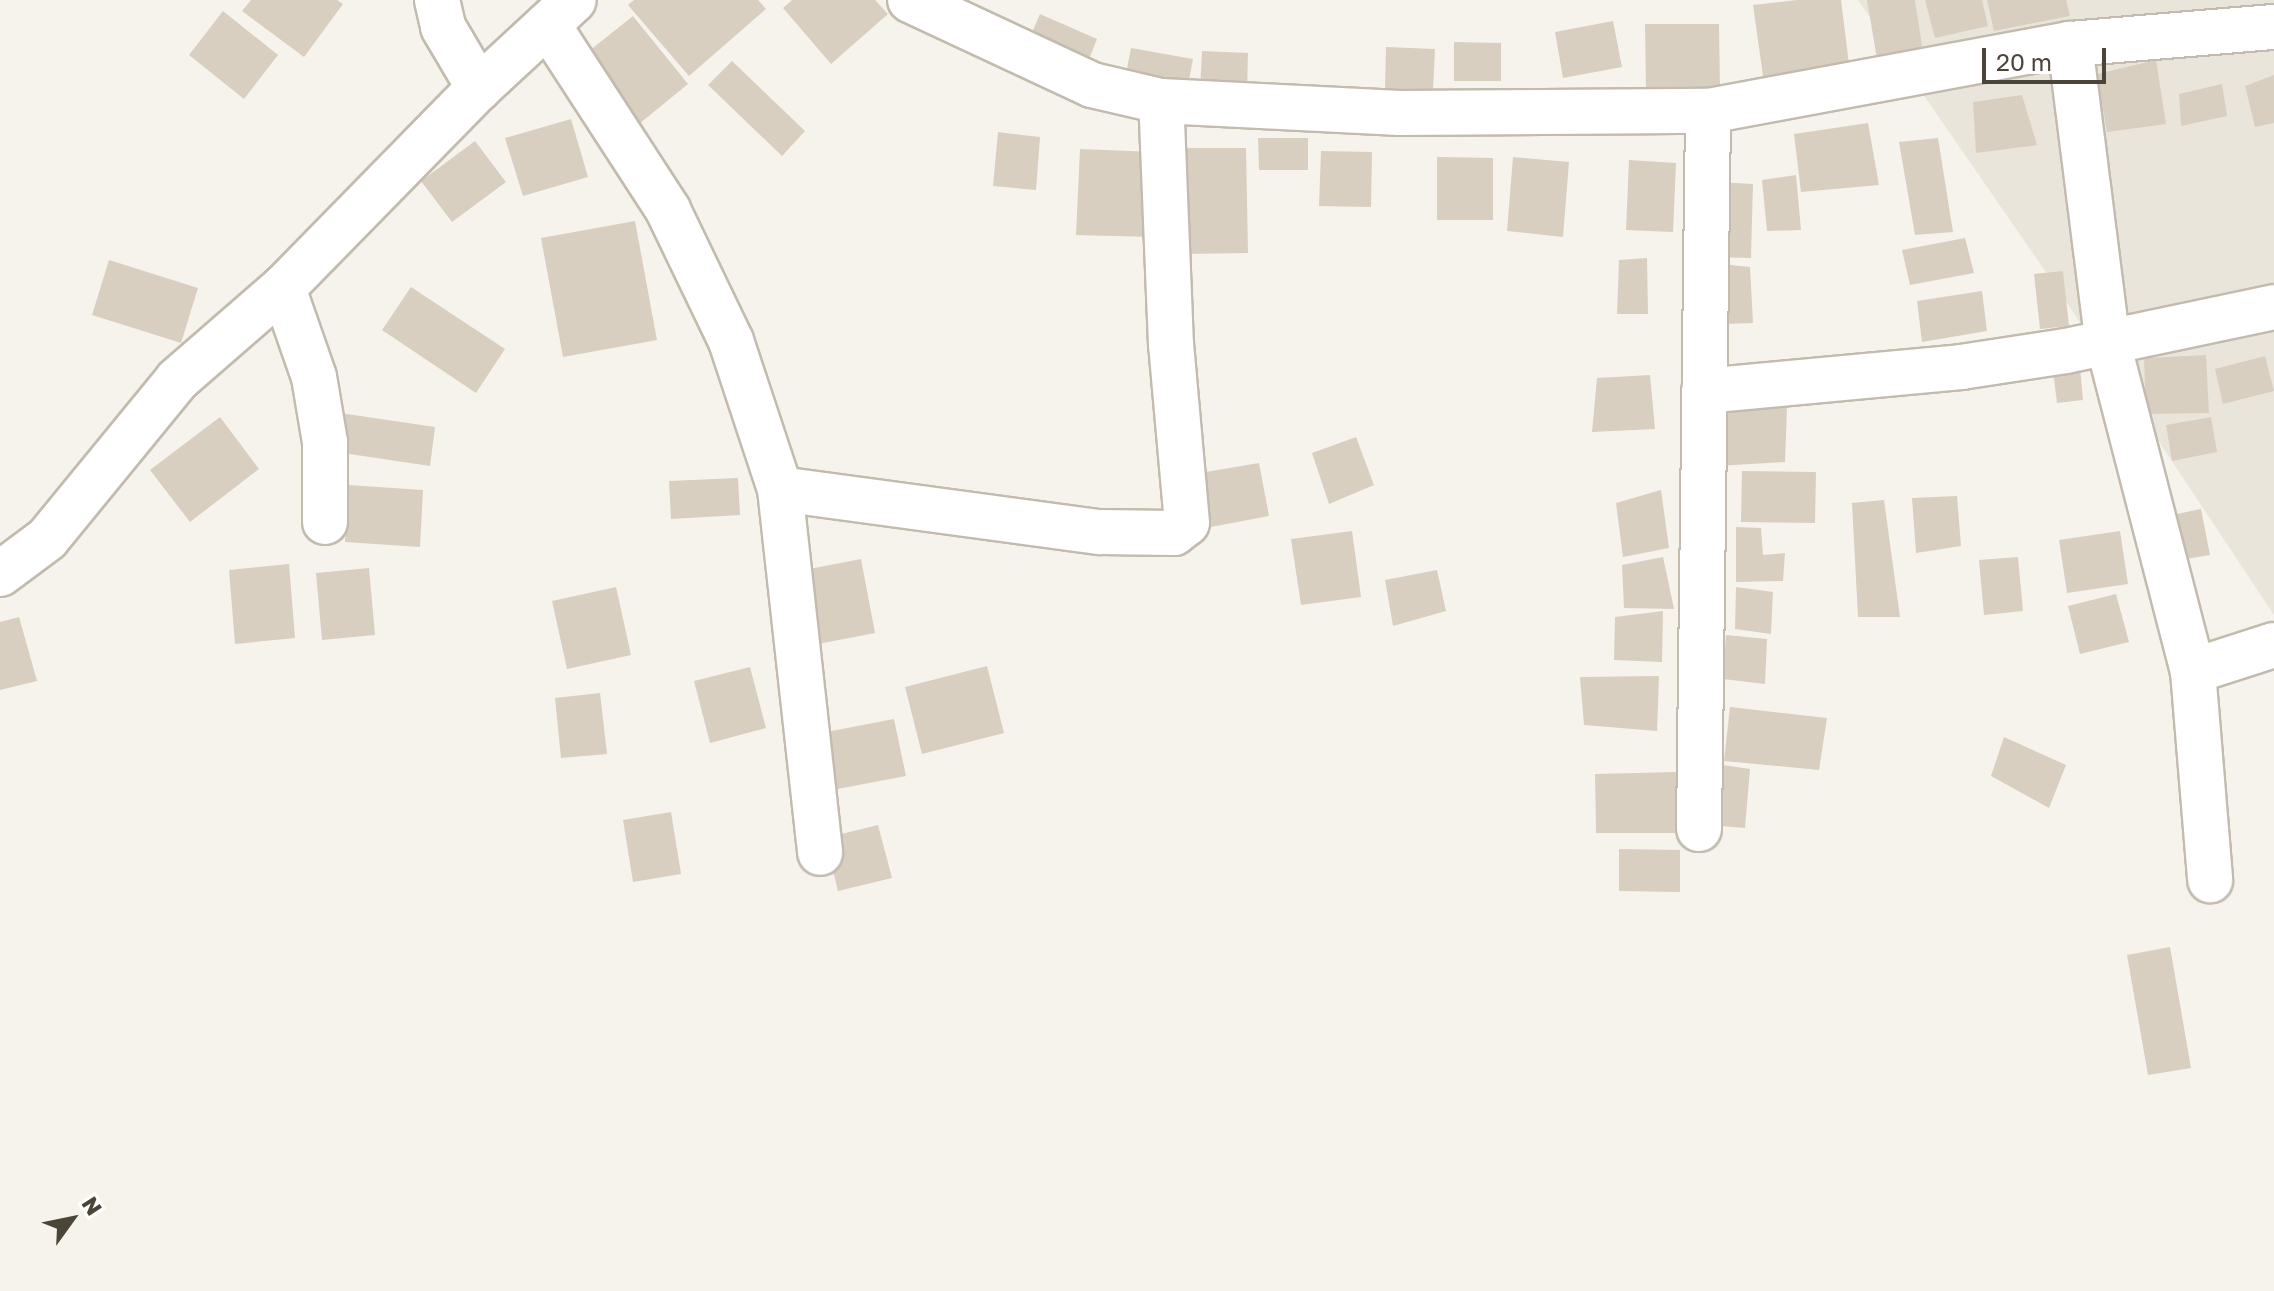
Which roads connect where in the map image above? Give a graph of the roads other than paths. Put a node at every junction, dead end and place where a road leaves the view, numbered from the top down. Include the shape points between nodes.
1 (437, 0) edge
2 (910, 0) edge
3 (561, 12) edge
4 (2274, 27) edge
5 (2070, 44) junction
6 (479, 88) junction
7 (1161, 101) junction
8 (1708, 111) junction
9 (283, 288) junction
10 (2274, 307) edge
11 (2108, 343) junction
12 (1704, 391) junction
13 (780, 489) junction
14 (325, 522) dead end
15 (0, 574) edge
16 (2274, 645) edge
17 (2193, 671) junction
18 (1699, 829) dead end
19 (820, 853) dead end
20 (2210, 880) dead end

1 - 6 street via 443,27
2 - 7 street via 1092,85
3 - 6 street
3 - 13 street via 668,210 731,341
4 - 5 street
5 - 8 street
5 - 11 street
6 - 9 street
7 - 8 street via 1400,113
7 - 13 street via 1171,345 1187,523 1174,533 1100,532
8 - 12 street
9 - 14 street via 314,377 325,442
9 - 15 street via 177,380 47,539
10 - 11 street
11 - 12 street via 1961,367
11 - 17 street
12 - 18 street
13 - 19 street
16 - 17 street
17 - 20 street

